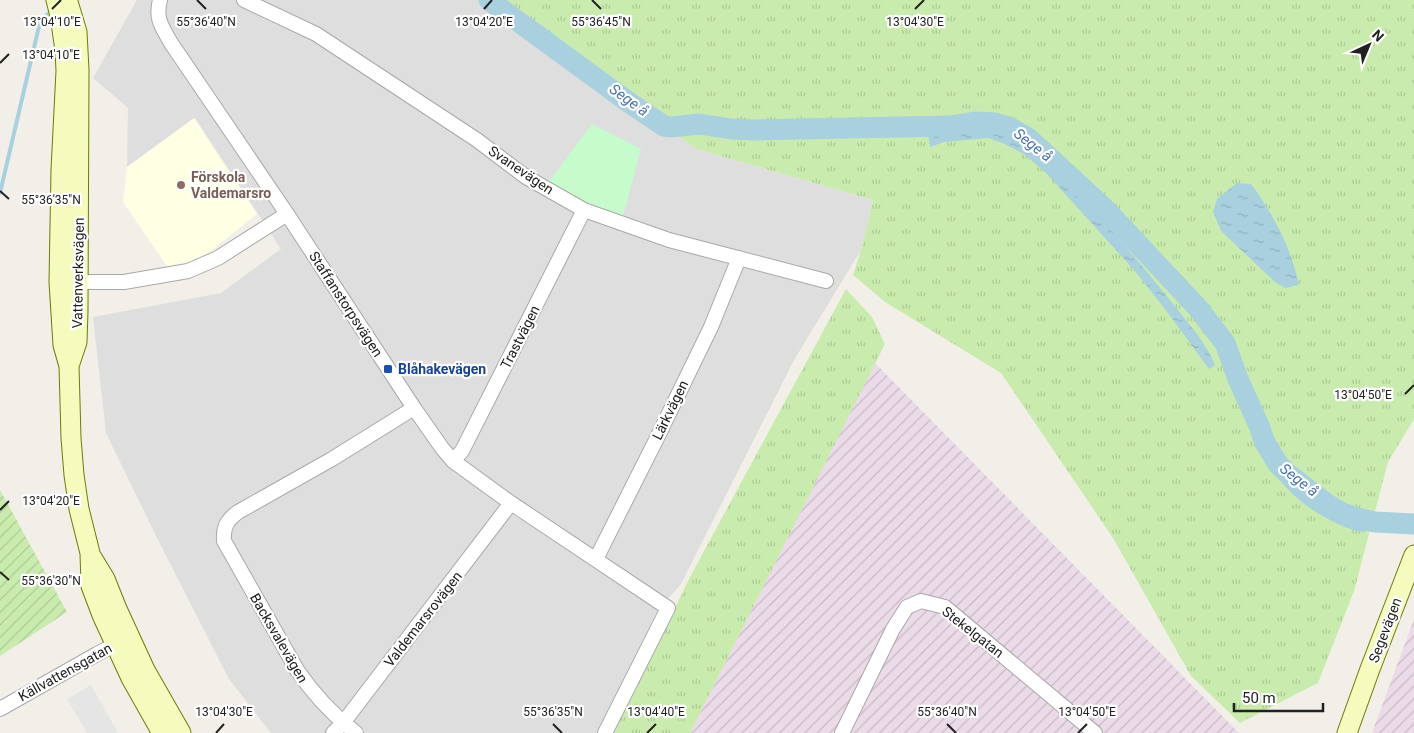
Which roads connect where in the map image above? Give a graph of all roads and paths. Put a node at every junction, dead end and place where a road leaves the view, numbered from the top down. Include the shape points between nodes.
1 (160, 0) edge
2 (244, 0) edge
3 (64, 6) edge
4 (584, 210) junction
5 (287, 214) junction
6 (739, 258) junction
7 (78, 281) junction
8 (826, 281) dead end
9 (59, 282) junction
10 (69, 366) junction
11 (414, 408) junction
12 (453, 461) junction
13 (511, 503) junction
14 (1414, 555) edge
15 (596, 559) junction
16 (122, 641) junction
17 (0, 709) edge
18 (338, 728) edge
19 (162, 733) edge
20 (181, 733) edge
21 (356, 733) edge
22 (606, 733) edge
23 (842, 733) edge
24 (1095, 733) edge
25 (1346, 733) edge

1 - 5 street, Staffanstorpsvägen via 160,23 171,43
2 - 4 street, Svanevägen via 316,34 477,140 526,177
3 - 7 street, Vattenverksvägen via 77,32 79,61
3 - 9 street, Vattenverksvägen via 66,71
4 - 6 street, Svanevägen via 668,240
4 - 12 street, Trastvägen via 462,451
5 - 7 street via 218,258 188,271 124,282
5 - 11 street, Staffanstorpsvägen
6 - 8 street, Svanevägen
6 - 15 street, Lärkvägen via 711,326
7 - 9 street
7 - 10 street, Vattenverksvägen via 76,342
9 - 10 street, Vattenverksvägen via 63,345
10 - 16 street, Vattenverksvägen via 71,438 80,509 90,553 117,609
11 - 12 street, Staffanstorpsvägen
11 - 18 street, Backsvalevägen via 238,512 224,528 224,541 289,658
12 - 13 street, Staffanstorpsvägen
13 - 15 street, Staffanstorpsvägen
13 - 18 street, Valdemarsrovägen
14 - 25 street, Segevägen
15 - 22 street, Staffanstorpsvägen via 668,608
16 - 17 street, Källvattensgatan
16 - 19 street, Vattenverksvägen via 131,678
16 - 20 street, Vattenverksvägen via 153,684
18 - 21 street, Backsvalevägen
23 - 24 street, Stekelgatan via 893,629 907,607 921,601 945,607

